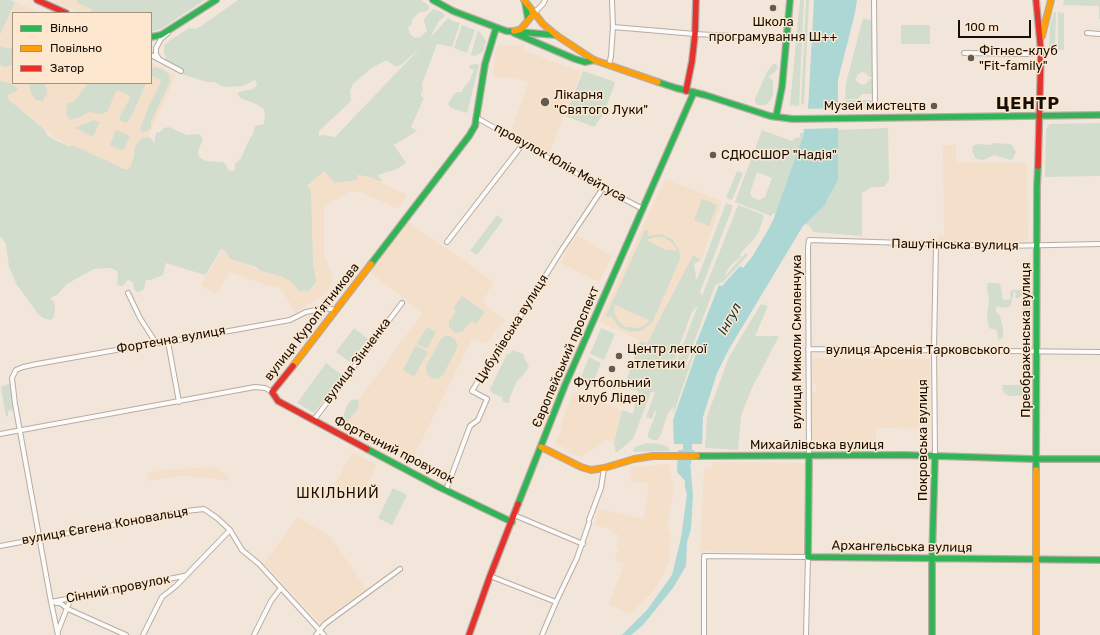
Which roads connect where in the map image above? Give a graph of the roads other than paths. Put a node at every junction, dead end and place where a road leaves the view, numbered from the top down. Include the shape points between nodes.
1 (37, 0) edge
2 (216, 0) edge
3 (433, 0) edge
4 (524, 0) edge
5 (545, 0) edge
6 (612, 0) edge
7 (696, 0) edge
8 (790, 0) edge
9 (874, 0) edge
10 (1036, 0) edge
11 (1051, 0) edge
12 (64, 12) edge
13 (534, 13) junction
14 (528, 19) junction
15 (613, 27) junction
16 (173, 28) junction
17 (496, 28) junction
18 (512, 32) junction
19 (1087, 33) dead end
20 (695, 34) junction
21 (1100, 34) edge
22 (556, 35) junction
23 (152, 37) edge
24 (786, 39) junction
25 (1040, 45) junction
26 (1040, 52) junction
27 (964, 54) dead end
28 (152, 56) edge
29 (159, 59) junction
30 (594, 60) junction
31 (609, 65) junction
32 (181, 71) dead end
33 (686, 90) junction
34 (694, 92) junction
35 (875, 104) dead end
36 (1039, 116) junction
37 (1100, 116) edge
38 (776, 117) junction
39 (477, 118) junction
40 (523, 144) junction
41 (603, 188) junction
42 (643, 209) junction
43 (809, 240) joint
44 (447, 242) dead end
45 (1100, 244) edge
46 (936, 245) junction
47 (1038, 245) junction
48 (128, 293) dead end
49 (402, 303) dead end
50 (335, 310) junction
51 (168, 342) junction
52 (156, 343) junction
53 (808, 349) junction
54 (934, 351) junction
55 (1036, 351) junction
56 (1100, 352) edge
57 (272, 392) junction
58 (179, 402) junction
59 (313, 421) junction
60 (20, 431) junction
61 (0, 434) edge
62 (541, 447) junction
63 (809, 456) junction
64 (935, 456) junction
65 (1036, 459) junction
66 (1100, 459) edge
67 (604, 468) junction
68 (446, 490) junction
69 (514, 515) junction
70 (512, 522) junction
71 (230, 530) junction
72 (39, 538) junction
73 (583, 544) junction
74 (0, 546) edge
75 (808, 557) junction
76 (932, 559) junction
77 (1037, 560) junction
78 (1100, 560) edge
79 (400, 569) dead end
80 (185, 576) junction
81 (490, 576) junction
82 (281, 588) junction
83 (71, 598) junction
84 (51, 602) junction
85 (556, 602) junction
86 (68, 609) junction
87 (320, 630) junction
88 (58, 634) edge
89 (126, 635) edge
90 (143, 635) edge
91 (254, 635) edge
92 (316, 635) edge
93 (324, 635) edge
94 (469, 635) edge
95 (542, 635) edge
96 (704, 635) edge
97 (806, 635) edge
98 (932, 635) edge
99 (1036, 635) edge

1 - 12 main road
2 - 16 main road
3 - 17 main road
4 - 13 main road
4 - 14 main road
5 - 13 street
6 - 15 street
7 - 20 main road
8 - 24 main road
9 - 35 street
10 - 25 main road, Преображенська вулиця
11 - 25 main road, Преображенська вулиця
13 - 14 main road
13 - 22 main road
14 - 18 main road via 520,29
15 - 20 street
15 - 31 street
16 - 23 main road
16 - 29 street via 161,39 156,48
17 - 18 main road
17 - 39 main road, вулиця Куропʼятникова via 485,64
18 - 22 main road
18 - 30 main road via 575,59 585,62
19 - 21 street
20 - 24 street
20 - 33 main road
22 - 30 main road
24 - 38 main road via 782,87
25 - 26 main road, Преображенська вулиця
26 - 27 street
26 - 36 main road, Преображенська вулиця
28 - 29 street
29 - 32 street
30 - 31 main road
31 - 33 main road
33 - 34 main road
34 - 38 main road
34 - 42 main road, Європейський проспект
36 - 37 main road
36 - 38 main road via 793,119
36 - 47 main road, Преображенська вулиця
39 - 40 street, провулок Юлія Мейтуса
39 - 50 main road, вулиця Куропʼятникова via 469,136
40 - 41 street, провулок Юлія Мейтуса
40 - 44 street
41 - 42 street, провулок Юлія Мейтуса
41 - 68 street, Цибулівська вулиця via 472,391 487,399 478,420 470,426
42 - 62 main road, Європейський проспект via 597,310
43 - 46 street, Пашутінська вулиця
43 - 53 street, вулиця Миколи Смоленчука
45 - 47 street, Пашутінська вулиця
46 - 47 street, Пашутінська вулиця
46 - 54 street, Покровська вулиця
47 - 55 main road, Преображенська вулиця
48 - 52 street
49 - 59 street, вулиця Зінченка
50 - 51 street, Фортечна вулиця via 326,308 306,312 290,320
50 - 57 main road, вулиця Куропʼятникова
51 - 52 street, Фортечна вулиця
51 - 58 street
52 - 60 street, Фортечна вулиця via 16,370 12,378
53 - 54 street, вулиця Арсенія Тарковського
53 - 63 street, вулиця Миколи Смоленчука
54 - 55 street, вулиця Арсенія Тарковського
54 - 64 street, Покровська вулиця
55 - 56 street, вулиця Арсенія Тарковського
55 - 65 main road, Преображенська вулиця
57 - 58 street, вулиця Куропʼятникова via 265,388 255,388
57 - 59 main road, Фортечний провулок via 278,401
58 - 60 street, вулиця Куропʼятникова
59 - 68 main road, Фортечний провулок
60 - 61 street, вулиця Куропʼятникова
60 - 72 street
62 - 67 main road, Михайлівська вулиця via 588,470
62 - 69 main road, Європейський проспект
63 - 64 main road, Михайлівська вулиця
63 - 67 main road, Михайлівська вулиця via 670,455 644,457
63 - 75 main road, вулиця Миколи Смоленчука
64 - 65 main road, Михайлівська вулиця
64 - 76 main road, Покровська вулиця
65 - 66 main road, Михайлівська вулиця
65 - 77 main road, Преображенська вулиця
67 - 73 street via 601,488
68 - 70 main road, Фортечний провулок
69 - 70 main road, Європейський проспект
69 - 73 street
70 - 81 main road, Європейський проспект
71 - 72 street, вулиця Євгена Коновальця via 204,509
71 - 80 street
71 - 82 street, вулиця Євгена Коновальця via 242,550
72 - 74 street, вулиця Євгена Коновальця
72 - 84 street
73 - 85 street
75 - 76 main road, Архангельська вулиця
75 - 96 street, Архангельська вулиця via 704,556
75 - 97 street, вулиця Миколи Смоленчука
76 - 77 main road, Архангельська вулиця
76 - 98 main road, Покровська вулиця
77 - 78 main road, Архангельська вулиця
77 - 99 main road, Преображенська вулиця
79 - 87 street
80 - 83 street, Сінний провулок
80 - 90 street via 162,597
81 - 85 street
81 - 94 main road, Європейський проспект
82 - 87 street, вулиця Євгена Коновальця
82 - 91 street via 271,601
83 - 84 street, Сінний провулок
83 - 86 street
84 - 86 street via 60,603
84 - 88 street
85 - 95 street
86 - 88 street
86 - 89 street
87 - 92 street
87 - 93 street, вулиця Євгена Коновальця

